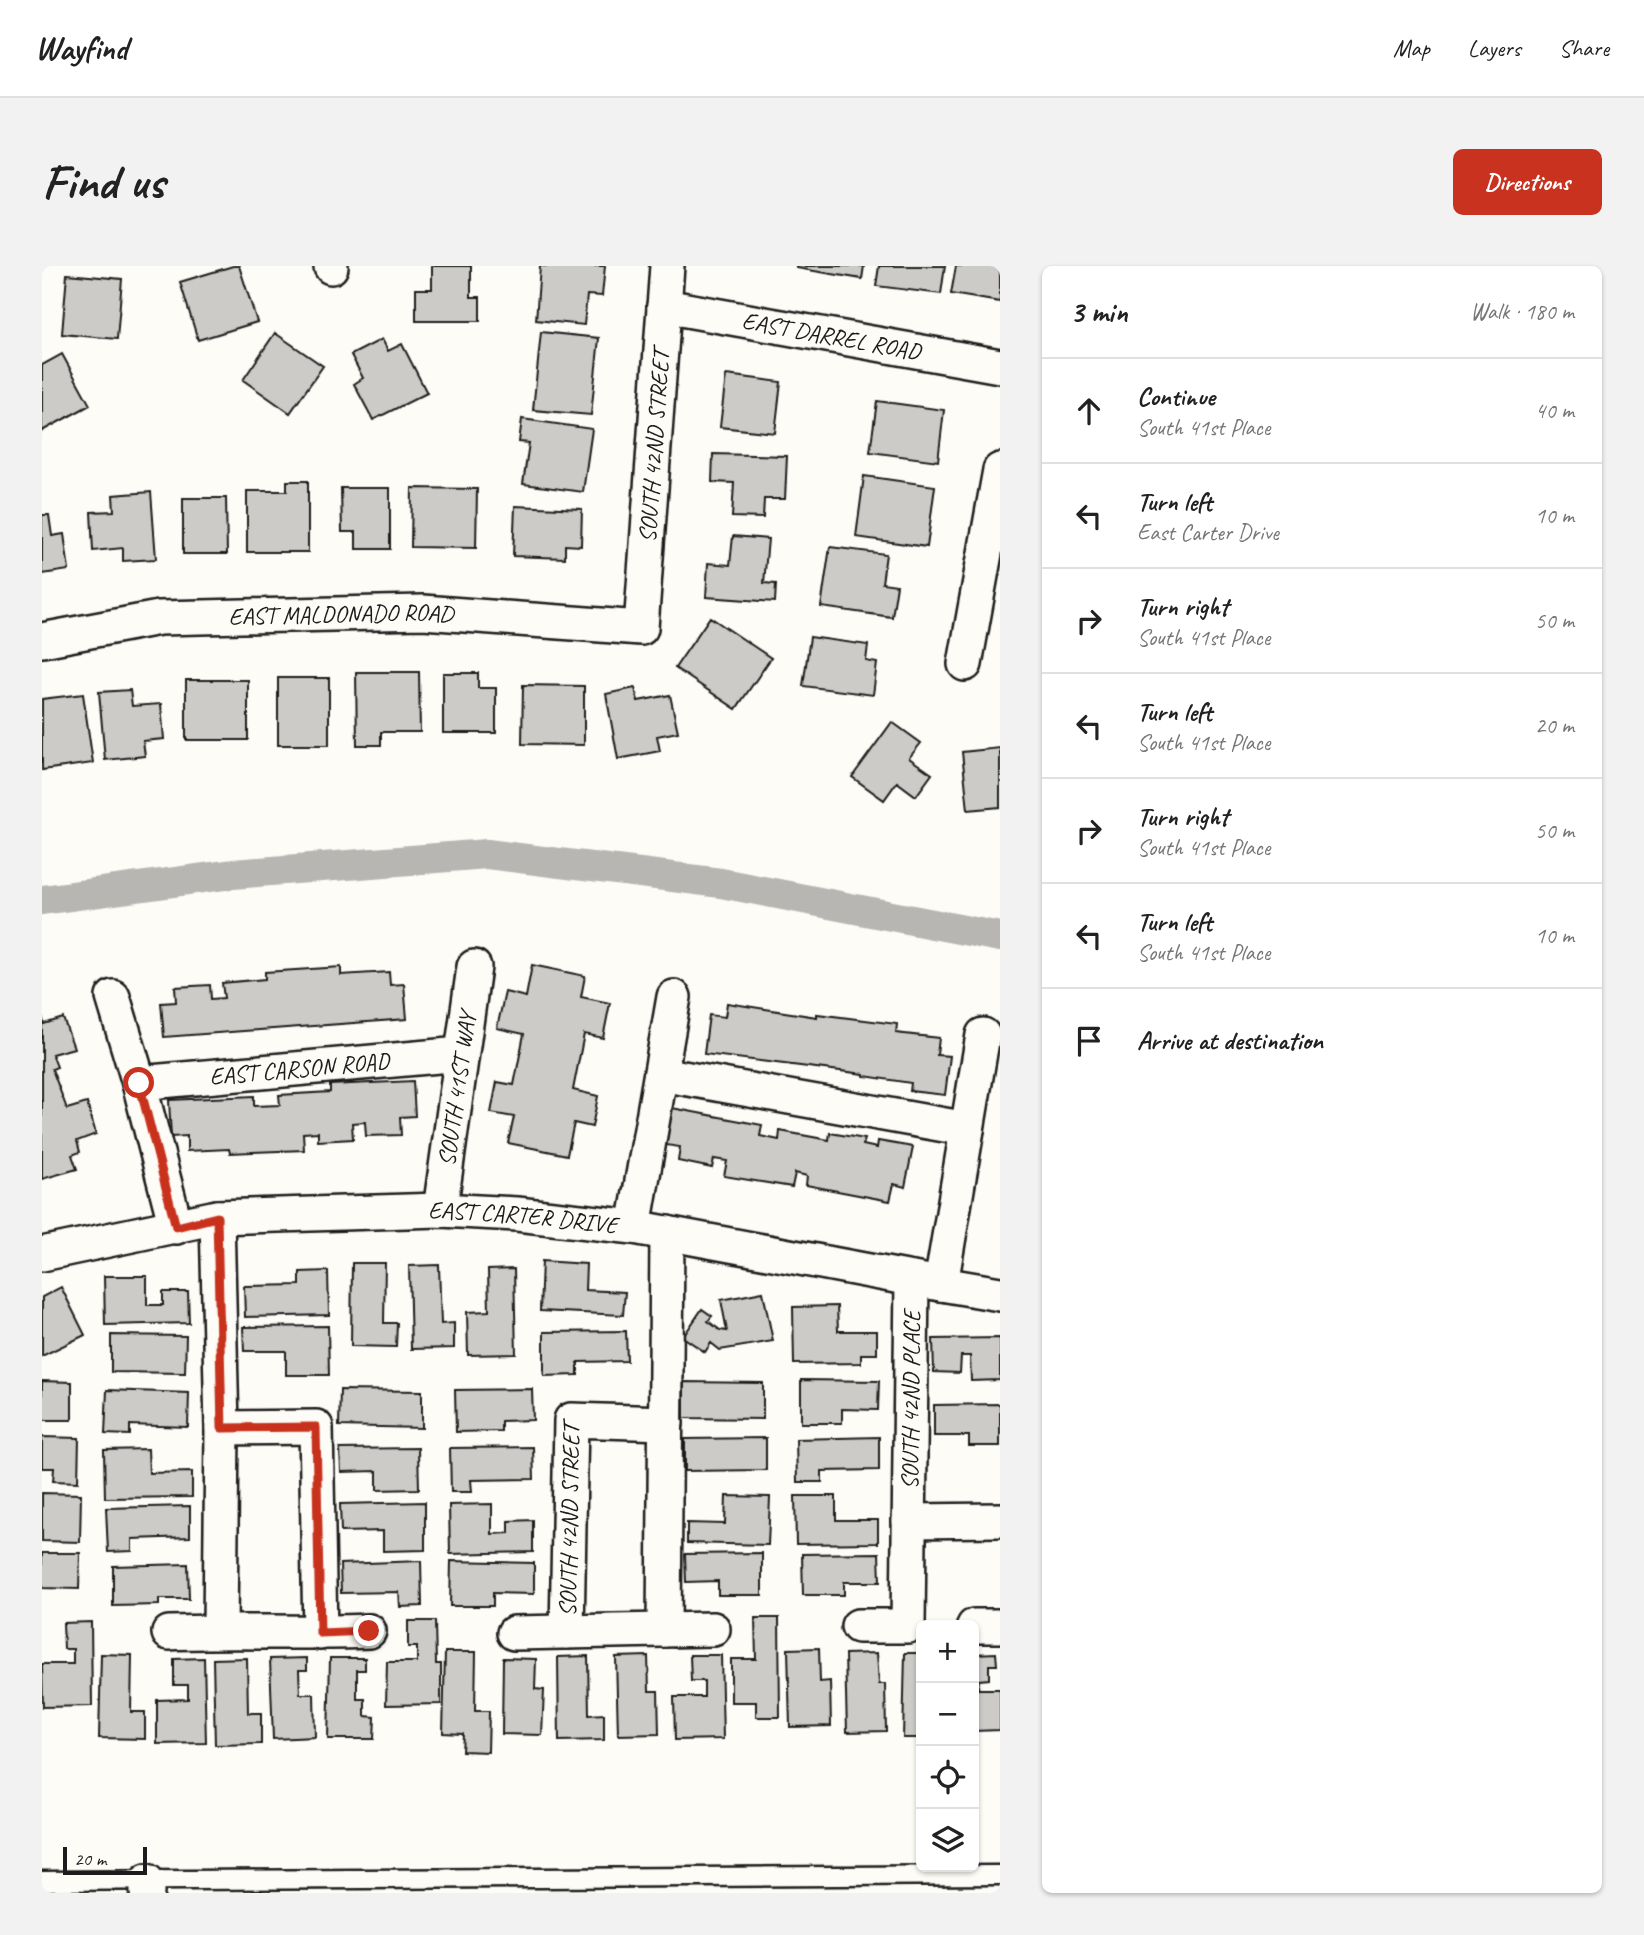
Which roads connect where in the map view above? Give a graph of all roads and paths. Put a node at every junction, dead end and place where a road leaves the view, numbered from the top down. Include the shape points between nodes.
1 (667, 266) edge
2 (664, 306) junction
3 (1000, 366) edge
4 (1000, 470) edge
5 (640, 628) joint
6 (42, 640) edge
7 (965, 664) dead end
8 (474, 967) dead end
9 (113, 997) dead end
10 (674, 997) dead end
11 (983, 1035) dead end
12 (461, 1054) junction
13 (661, 1074) junction
14 (139, 1083) junction
15 (967, 1129) junction
16 (440, 1210) junction
17 (217, 1217) junction
18 (176, 1227) junction
19 (634, 1227) junction
20 (667, 1233) junction
21 (42, 1254) edge
22 (926, 1282) junction
23 (1000, 1294) edge
24 (666, 1423) junction
25 (222, 1428) junction
26 (1000, 1520) edge
27 (909, 1521) junction
28 (858, 1626) dead end
29 (915, 1626) edge
30 (979, 1626) edge
31 (1000, 1626) edge
32 (713, 1629) dead end
33 (664, 1630) junction
34 (220, 1631) junction
35 (369, 1631) dead end
36 (567, 1632) junction
37 (169, 1633) dead end
38 (320, 1633) junction
39 (514, 1633) dead end
40 (1000, 1875) edge
41 (42, 1881) edge
42 (147, 1887) edge

1 - 2 street, SOUTH 42ND STREET
2 - 3 street, EAST DARREL ROAD
2 - 5 street, SOUTH 42ND STREET
4 - 7 street
5 - 6 street, EAST MALDONADO ROAD via 423,612 159,618
8 - 12 street, SOUTH 41ST WAY
9 - 14 street
10 - 13 street
11 - 15 street, SOUTH 42ND PLACE
12 - 14 street, EAST CARSON ROAD
12 - 16 street, SOUTH 41ST WAY
13 - 15 street
13 - 19 street
14 - 18 street
15 - 22 street, SOUTH 42ND PLACE
16 - 17 street, EAST CARTER DRIVE
16 - 19 street, EAST CARTER DRIVE via 517,1213
17 - 18 street, EAST CARTER DRIVE
17 - 25 street
18 - 21 street, EAST CARTER DRIVE
19 - 20 street, EAST CARTER DRIVE
20 - 22 street, EAST CARTER DRIVE
20 - 24 street
22 - 23 street, EAST CARTER DRIVE
22 - 27 street, SOUTH 42ND PLACE
24 - 33 street
24 - 36 street, SOUTH 42ND STREET via 571,1420
25 - 34 street
25 - 38 street via 316,1427
26 - 27 street, SOUTH 42ND PLACE
27 - 29 street, SOUTH 42ND PLACE
28 - 29 street, SOUTH 42ND PLACE
30 - 31 street
32 - 33 street, SOUTH 42ND STREET
33 - 36 street, SOUTH 42ND STREET
34 - 37 street
34 - 38 street
35 - 38 street
36 - 39 street, SOUTH 42ND STREET
40 - 42 lane
41 - 42 lane

